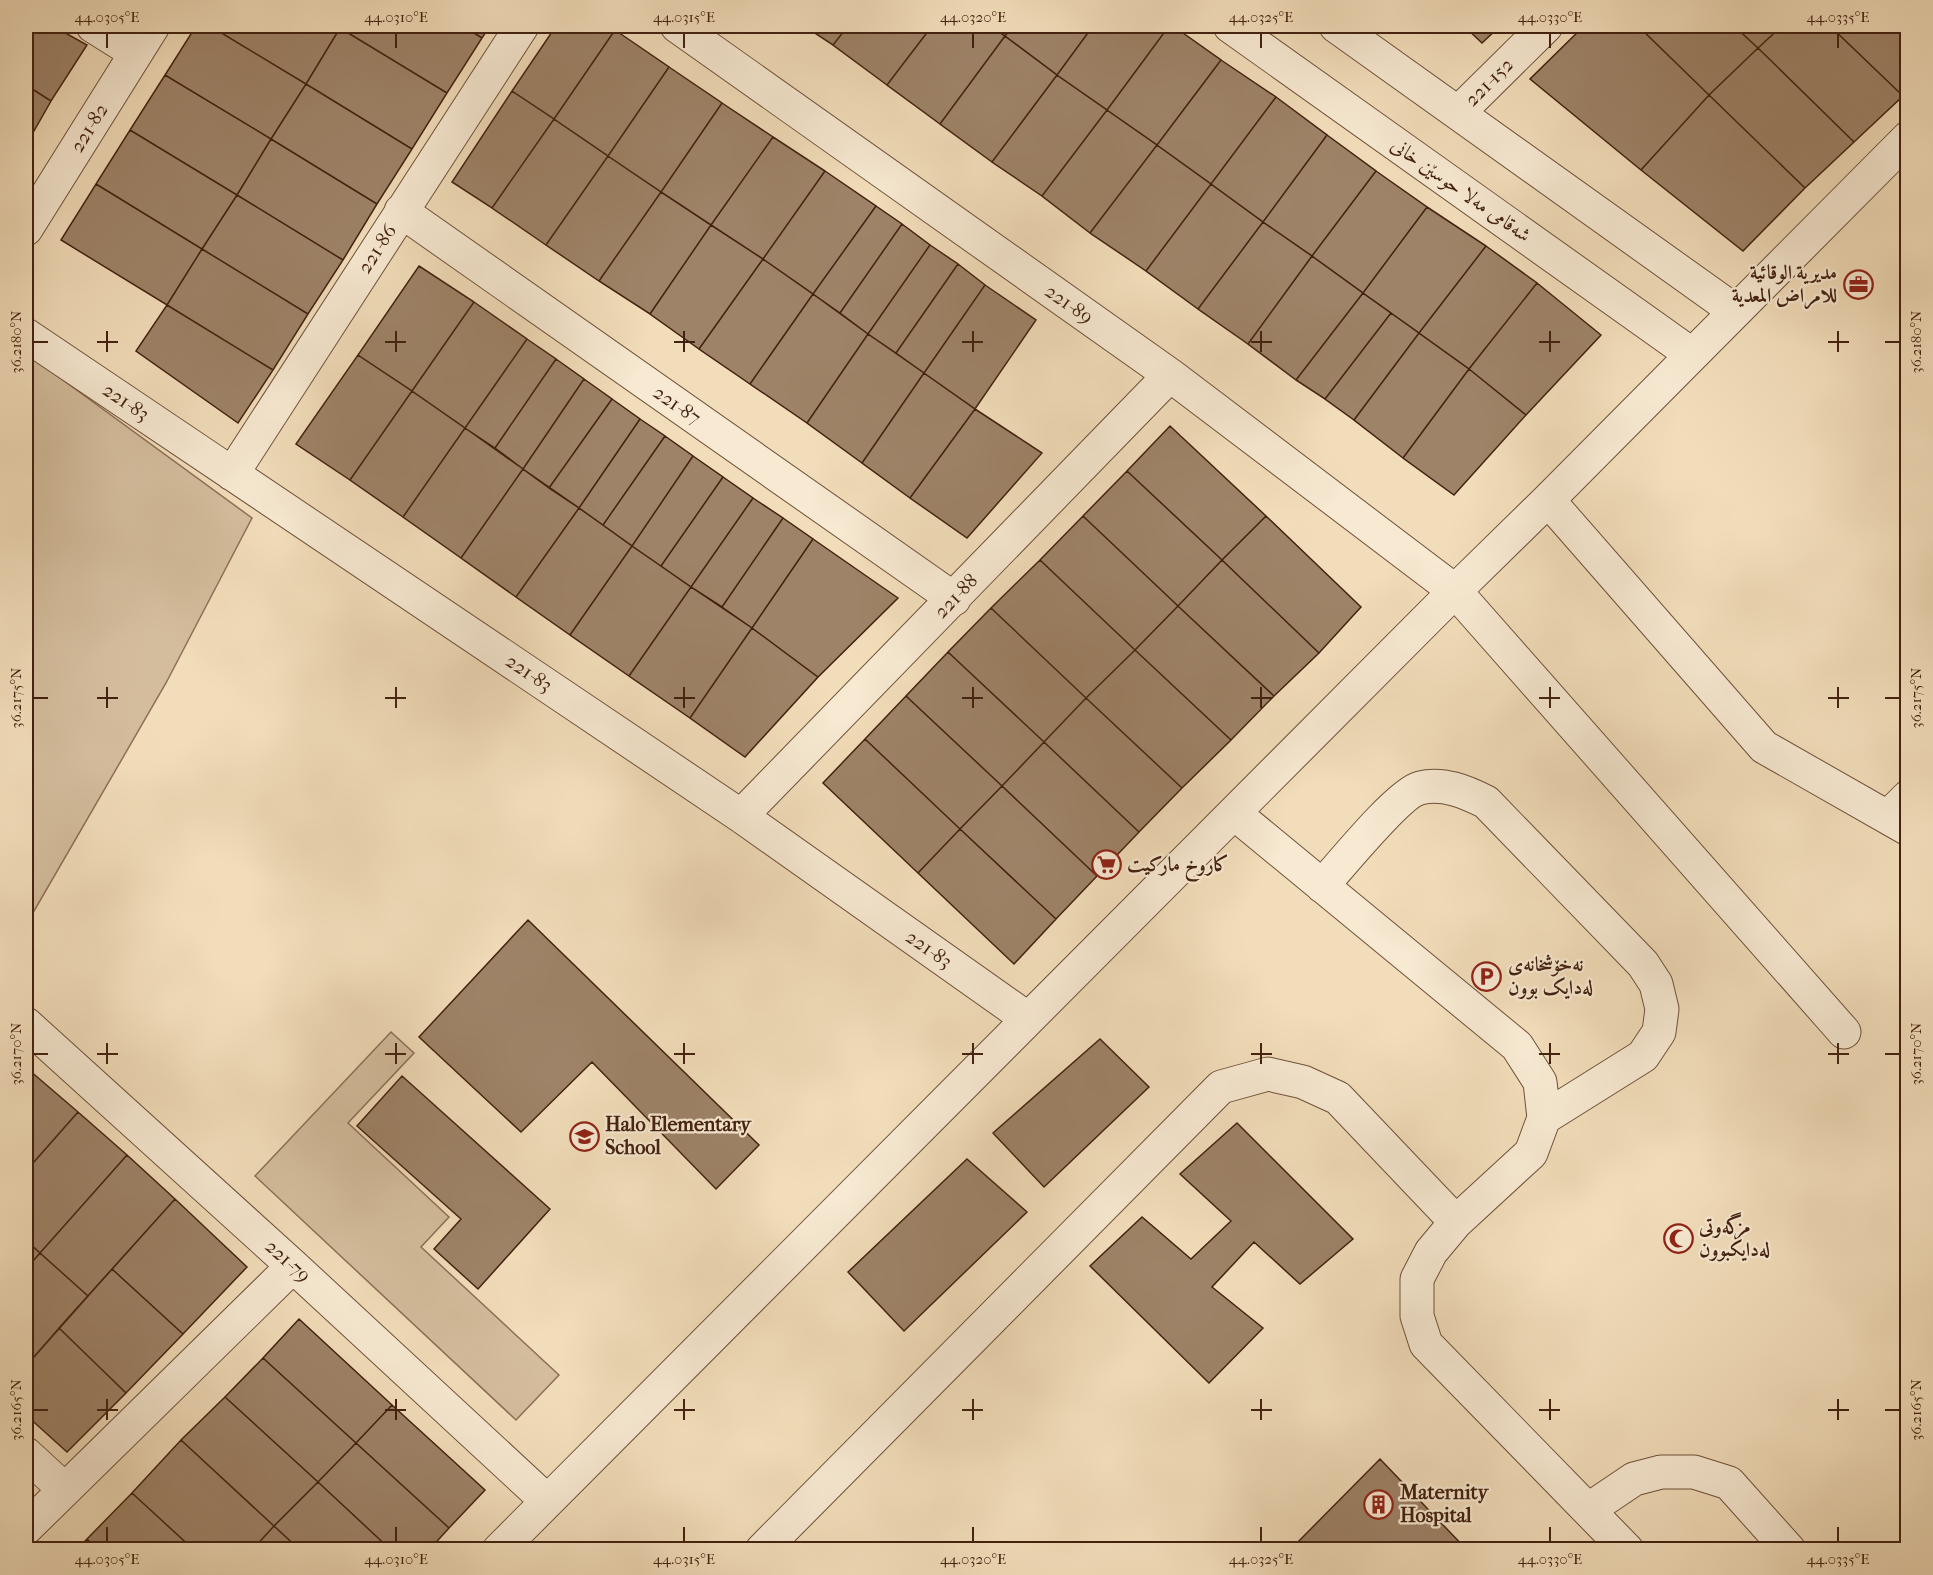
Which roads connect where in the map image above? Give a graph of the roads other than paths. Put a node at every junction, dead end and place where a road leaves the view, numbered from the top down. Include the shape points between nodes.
1 (93, 26) edge
2 (153, 26) edge
3 (522, 26) edge
4 (676, 26) edge
5 (1230, 26) edge
6 (1336, 26) edge
7 (1546, 26) edge
8 (136, 53) junction
9 (1458, 113) junction
10 (1908, 138) edge
11 (401, 211) junction
12 (26, 229) edge
13 (1735, 311) junction
14 (26, 335) edge
15 (1692, 354) junction
16 (1170, 375) junction
17 (232, 474) junction
18 (1548, 500) junction
19 (1455, 591) junction
20 (954, 599) junction
21 (1234, 813) junction
22 (1901, 814) edge
23 (741, 816) junction
24 (1322, 886) junction
25 (1028, 1019) junction
26 (26, 1024) edge
27 (1844, 1032) dead end
28 (1544, 1118) junction
29 (1456, 1222) junction
30 (293, 1266) junction
31 (26, 1454) edge
32 (64, 1489) junction
33 (547, 1502) junction
34 (1588, 1510) junction
35 (26, 1528) edge
36 (499, 1550) edge
37 (762, 1550) edge
38 (1627, 1550) edge
39 (1789, 1550) edge

1 - 8 street
2 - 8 street, 221-82
3 - 11 street, 221-86
4 - 16 street, 221-89
5 - 15 street, شەقامی مەلا حوسێن خانی
6 - 9 street
7 - 9 street, 221-152
8 - 12 street, 221-82
9 - 13 street
10 - 13 street
11 - 17 street, 221-86
11 - 20 street, 221-87
13 - 15 street
14 - 17 street, 221-83
15 - 18 street
16 - 19 street, 221-89
16 - 20 street, 221-88
17 - 23 street, 221-83
18 - 19 street
18 - 22 street via 1764,747
19 - 21 street
19 - 27 street, 221-89
20 - 23 street, 221-88
21 - 24 street
21 - 25 street
23 - 25 street, 221-83
24 - 28 street via 1517,1047 1540,1082
24 - 28 street via 1398,802 1418,788 1463,790 1486,802 1643,964 1656,984 1662,1009 1659,1032 1643,1056
25 - 33 street
26 - 30 street, 221-79
28 - 29 street via 1531,1153
29 - 34 street via 1431,1252 1418,1279 1417,1316 1426,1344
29 - 37 street via 1338,1098 1303,1082 1268,1074 1221,1087
30 - 32 street
30 - 33 street, 221-79
31 - 32 street
32 - 35 street
33 - 36 street
34 - 38 street
34 - 39 street via 1634,1479 1662,1472 1694,1472 1729,1483

